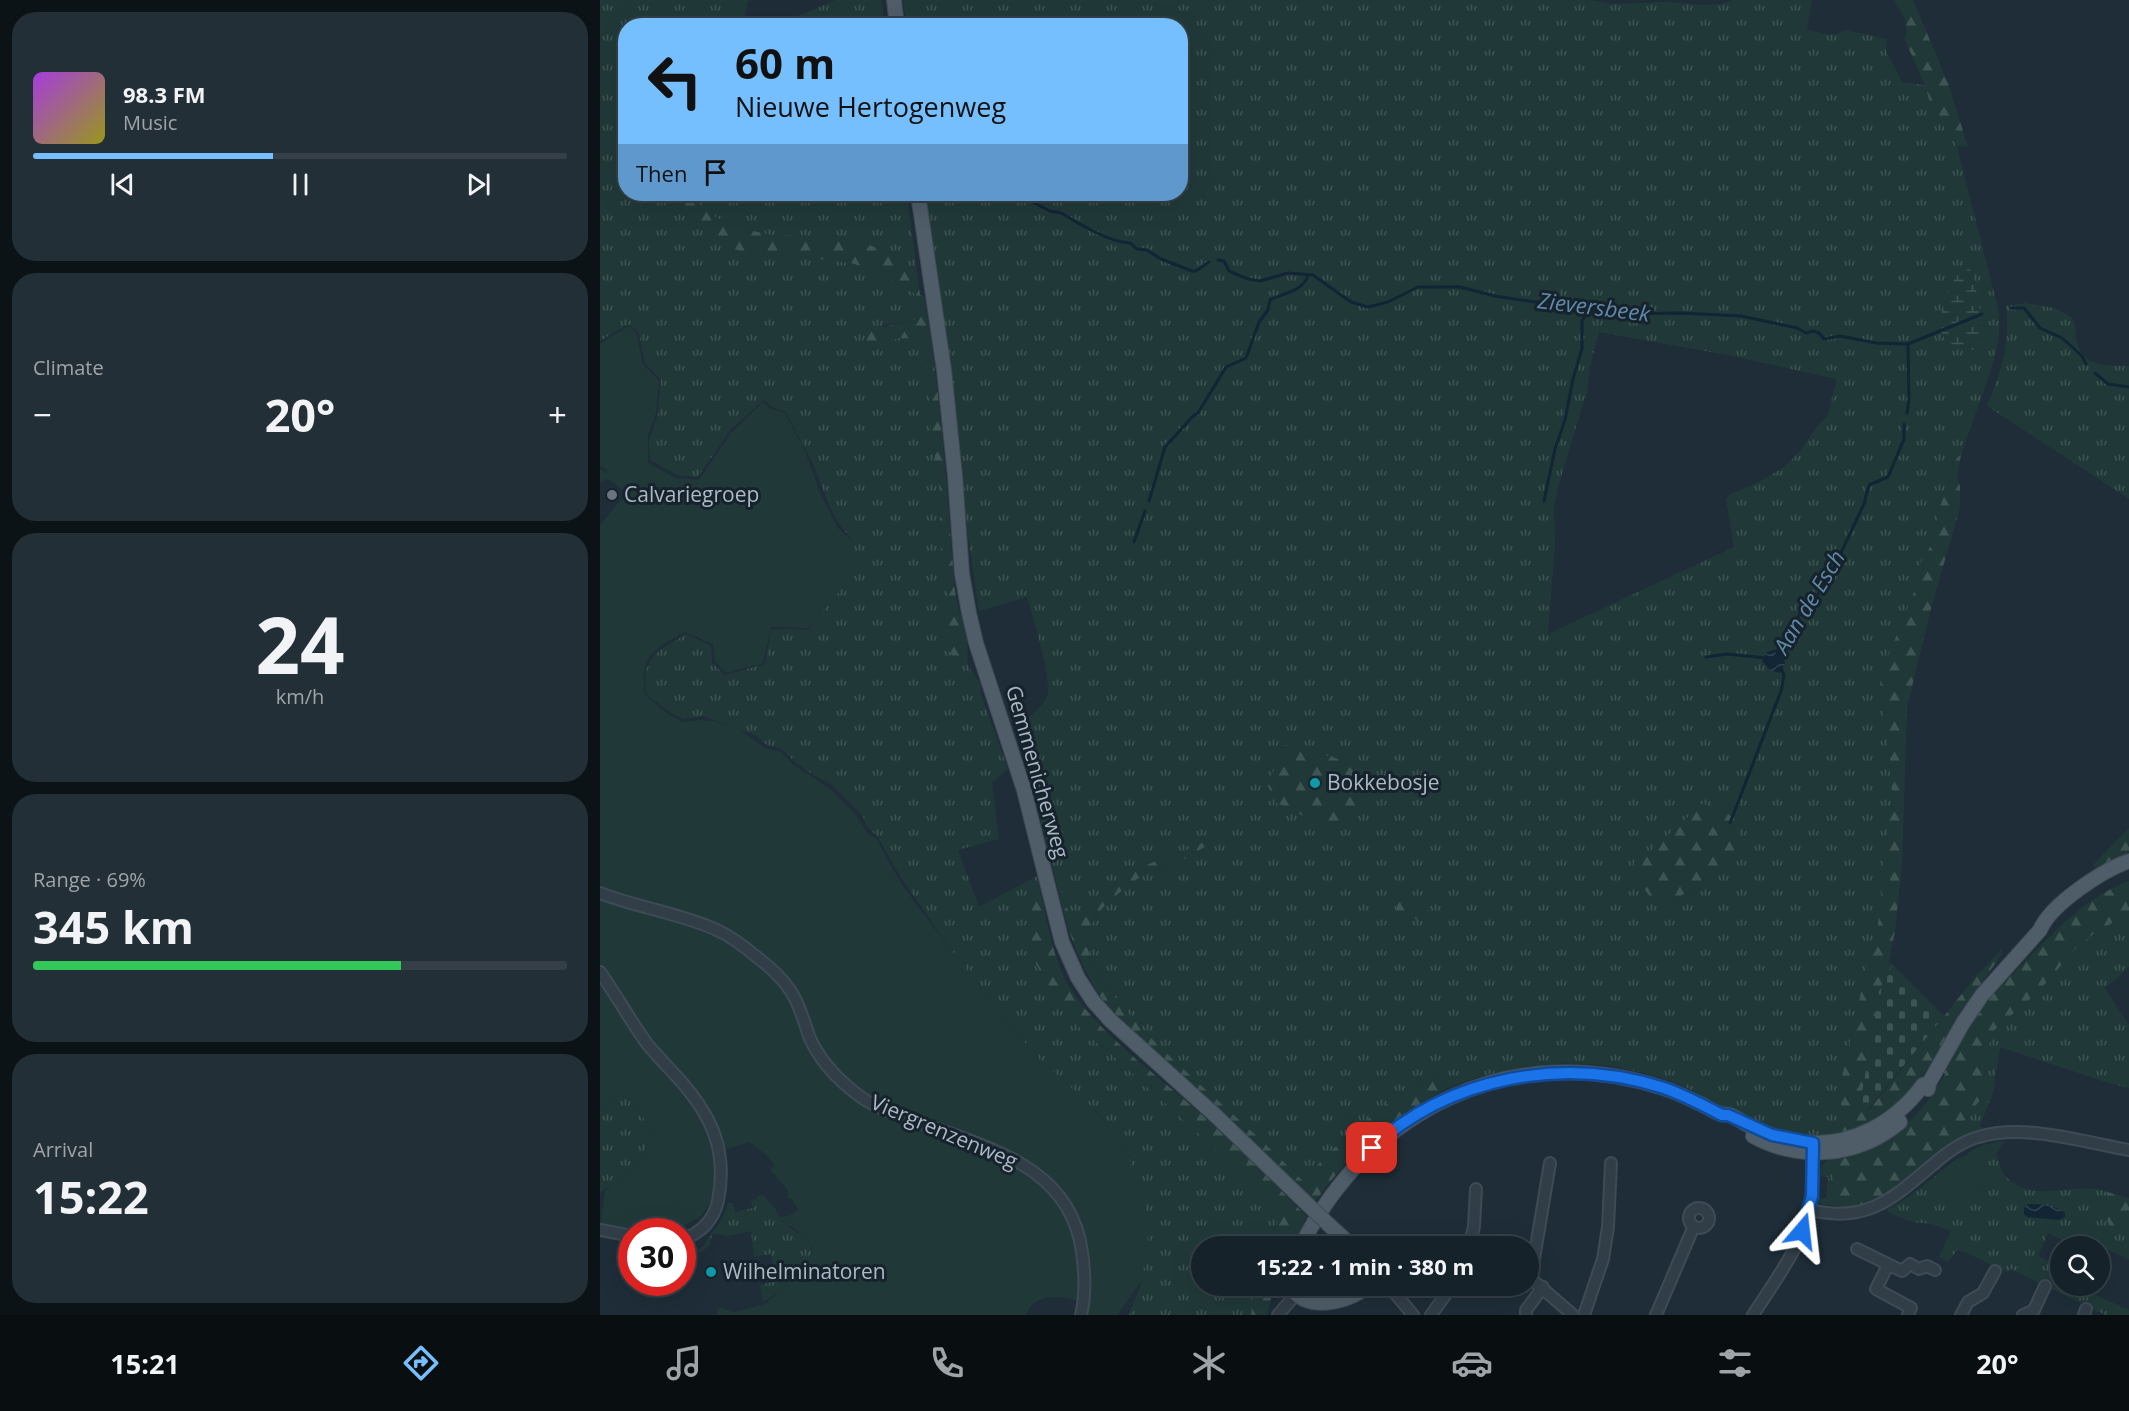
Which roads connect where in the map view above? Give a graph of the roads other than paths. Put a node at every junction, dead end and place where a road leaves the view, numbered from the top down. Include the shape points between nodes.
1 (894, 0) edge
2 (896, 18) edge
3 (919, 201) edge
4 (2129, 861) edge
5 (2129, 871) edge
6 (600, 893) edge
7 (2040, 930) junction
8 (600, 972) edge
9 (1813, 1148) junction
10 (2129, 1150) edge
11 (1550, 1163) dead end
12 (1611, 1163) dead end
13 (1476, 1190) dead end
14 (1810, 1210) junction
15 (1694, 1226) dead end
16 (600, 1230) edge
17 (618, 1233) edge
18 (696, 1233) edge
19 (1307, 1236) edge
20 (1341, 1236) edge
21 (1472, 1236) edge
22 (1537, 1236) edge
23 (1857, 1249) dead end
24 (1888, 1265) junction
25 (1935, 1270) dead end
26 (1995, 1271) dead end
27 (1539, 1284) edge
28 (2045, 1286) dead end
29 (1543, 1287) junction
30 (1289, 1296) edge
31 (1302, 1296) edge
32 (1351, 1296) edge
33 (1397, 1296) edge
34 (1445, 1296) edge
35 (1081, 1315) edge
36 (1278, 1315) edge
37 (1413, 1315) edge
38 (1431, 1315) edge
39 (1526, 1315) edge
40 (1573, 1315) edge
41 (1584, 1315) edge
42 (1656, 1315) edge
43 (1753, 1315) edge
44 (1908, 1315) edge
45 (1961, 1315) edge
46 (2023, 1315) edge

1 - 2 main road
3 - 20 main road, Gemmenicherweg, bridge via 944,370 969,613 1018,768 1065,950 1078,978 1110,1020
4 - 7 main road via 2083,886
5 - 7 main road via 2092,890
6 - 35 street, Viergrenzenweg via 728,936 785,983 819,1054 856,1094 1005,1155 1037,1174 1065,1203 1077,1228 1085,1272
7 - 9 main road via 1982,995 1929,1083 1894,1116 1871,1130
8 - 18 street via 650,1047 697,1102 717,1136 720,1193 716,1210
9 - 14 street
9 - 19 main road via 1798,1152 1769,1144 1722,1115 1664,1088 1595,1074 1536,1075 1475,1088 1404,1123 1340,1183
10 - 14 street via 2018,1131 1989,1134 1952,1149 1885,1202 1866,1211
11 - 22 street
12 - 41 street via 1603,1259
13 - 21 street
14 - 43 street via 1797,1244
15 - 42 street
16 - 17 street
23 - 24 street
24 - 25 street via 1902,1271 1910,1264
24 - 44 street via 1876,1290 1911,1308
26 - 45 street via 1983,1293 1968,1302
27 - 29 street
28 - 46 street via 2034,1310
29 - 39 street
29 - 40 street
30 - 36 street
31 - 32 main road via 1310,1301
33 - 37 street
34 - 38 street

